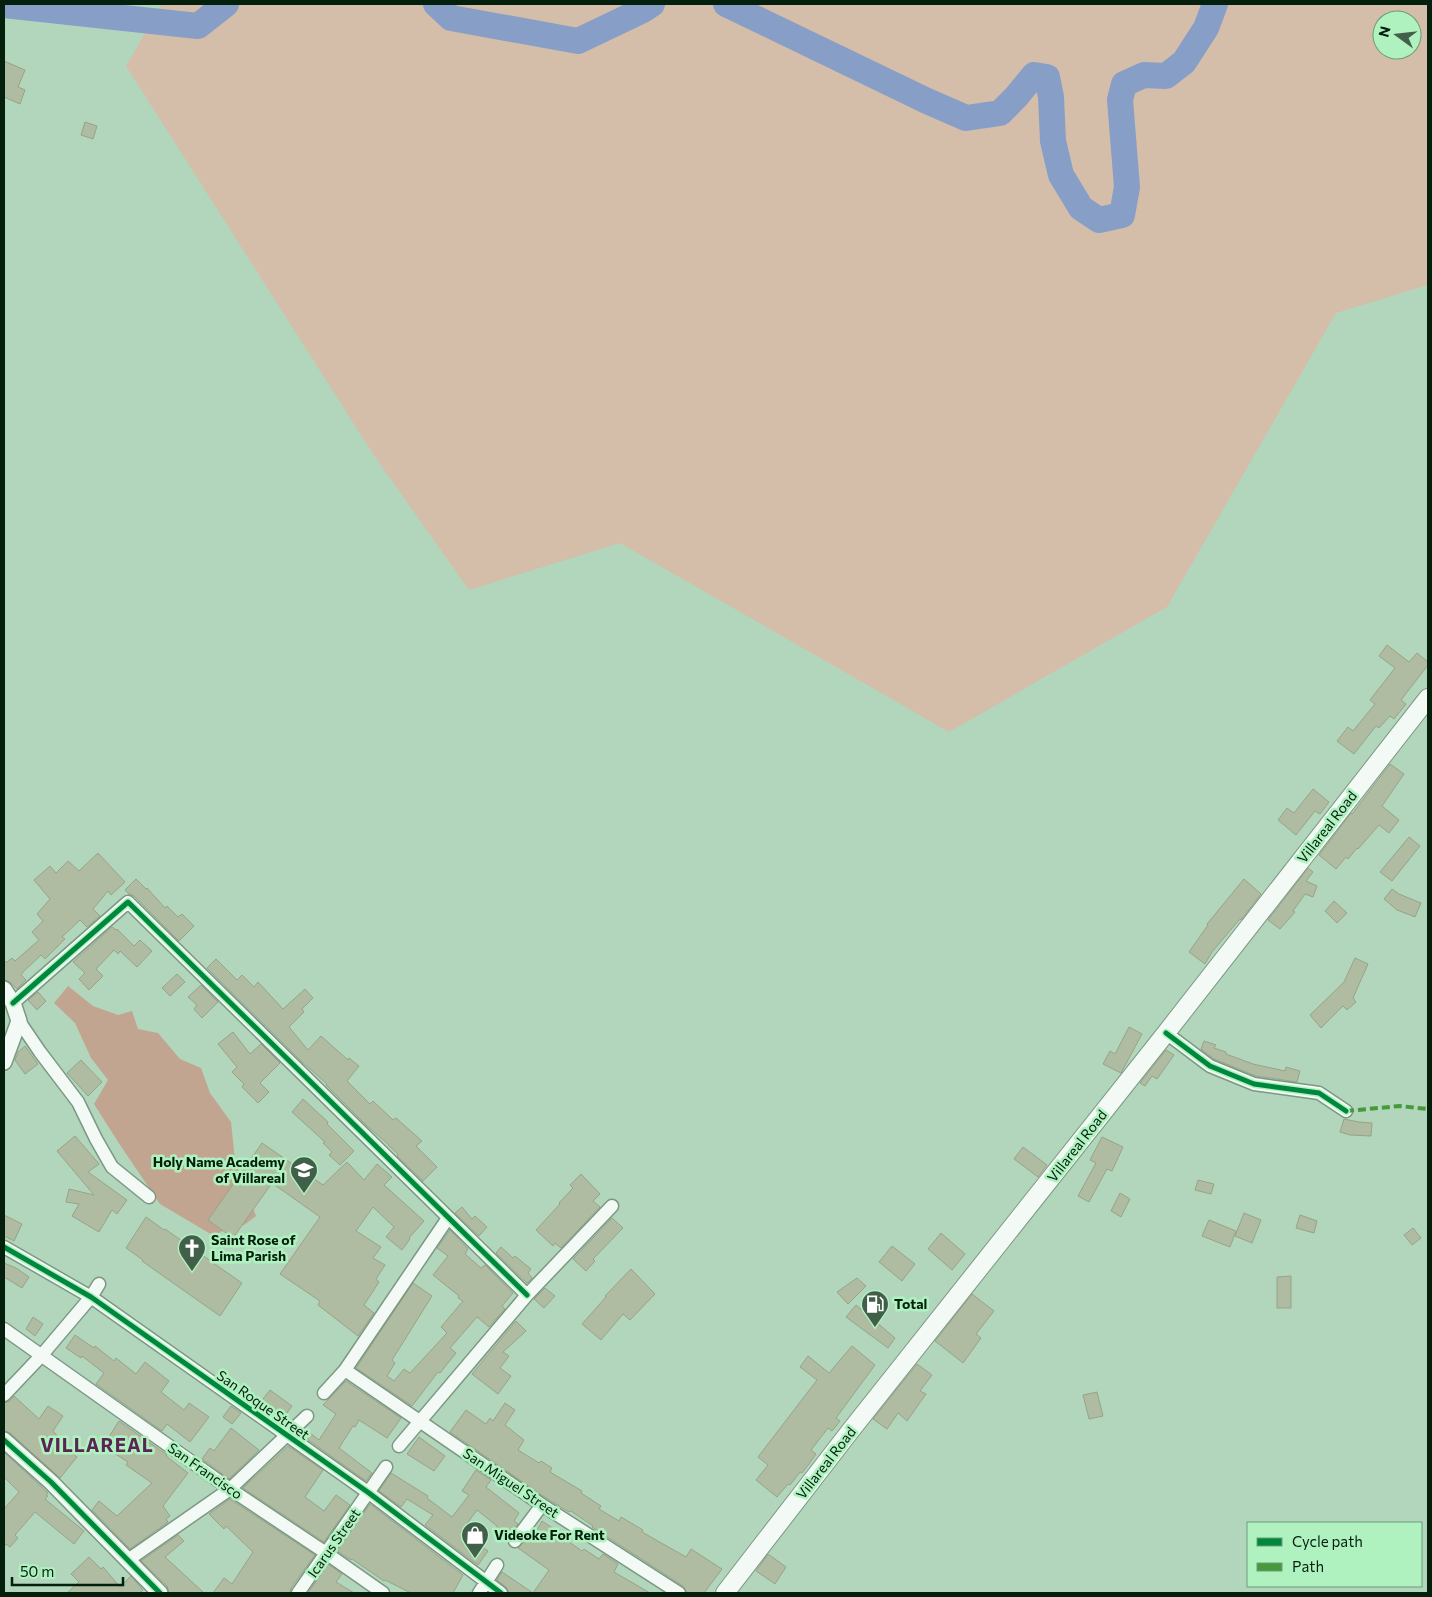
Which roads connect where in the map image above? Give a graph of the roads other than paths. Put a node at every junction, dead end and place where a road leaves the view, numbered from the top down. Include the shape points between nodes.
1 (1428, 698) edge
2 (4, 989) edge
3 (13, 1003) junction
4 (19, 1021) junction
5 (1166, 1033) junction
6 (4, 1062) edge
7 (1346, 1112) dead end
8 (149, 1197) dead end
9 (612, 1206) dead end
10 (448, 1218) junction
11 (4, 1247) edge
12 (99, 1284) dead end
13 (527, 1295) junction
14 (91, 1297) junction
15 (4, 1329) edge
16 (41, 1356) junction
17 (345, 1370) junction
18 (324, 1393) dead end
19 (4, 1395) edge
20 (307, 1416) dead end
21 (420, 1420) junction
22 (288, 1436) junction
23 (4, 1440) edge
24 (399, 1446) dead end
25 (386, 1467) dead end
26 (230, 1489) junction
27 (369, 1493) junction
28 (542, 1505) junction
29 (516, 1540) dead end
30 (326, 1553) junction
31 (128, 1560) junction
32 (497, 1565) dead end
33 (486, 1582) junction
34 (160, 1593) edge
35 (298, 1593) edge
36 (383, 1593) edge
37 (479, 1593) edge
38 (501, 1593) edge
39 (679, 1593) edge
40 (725, 1593) edge

1 - 5 main road, Villareal Road
2 - 3 street
3 - 4 street
3 - 10 street via 128,902
4 - 6 street
4 - 8 street via 78,1102 112,1167
5 - 7 street via 1210,1066 1254,1084 1319,1093
5 - 40 main road, Villareal Road
9 - 13 street
10 - 13 street
10 - 17 street
11 - 14 street, San Roque Street
12 - 14 street
13 - 21 street
14 - 16 street
14 - 22 street, San Roque Street
15 - 16 street, San Francisco
16 - 19 street
16 - 26 street, San Francisco
17 - 18 street
17 - 21 street, San Miguel Street
20 - 22 street
21 - 24 street
21 - 28 street, San Miguel Street
22 - 26 street
22 - 27 street, San Roque Street
23 - 31 street via 51,1482
25 - 27 street, Icarus Street
26 - 30 street, San Francisco
26 - 31 street
27 - 30 street, Icarus Street
27 - 33 street, San Roque Street
28 - 29 street
28 - 39 street, San Miguel Street
30 - 35 street, Icarus Street
30 - 36 street, San Francisco
31 - 34 street
32 - 33 street
33 - 37 street
33 - 38 street, San Roque Street

